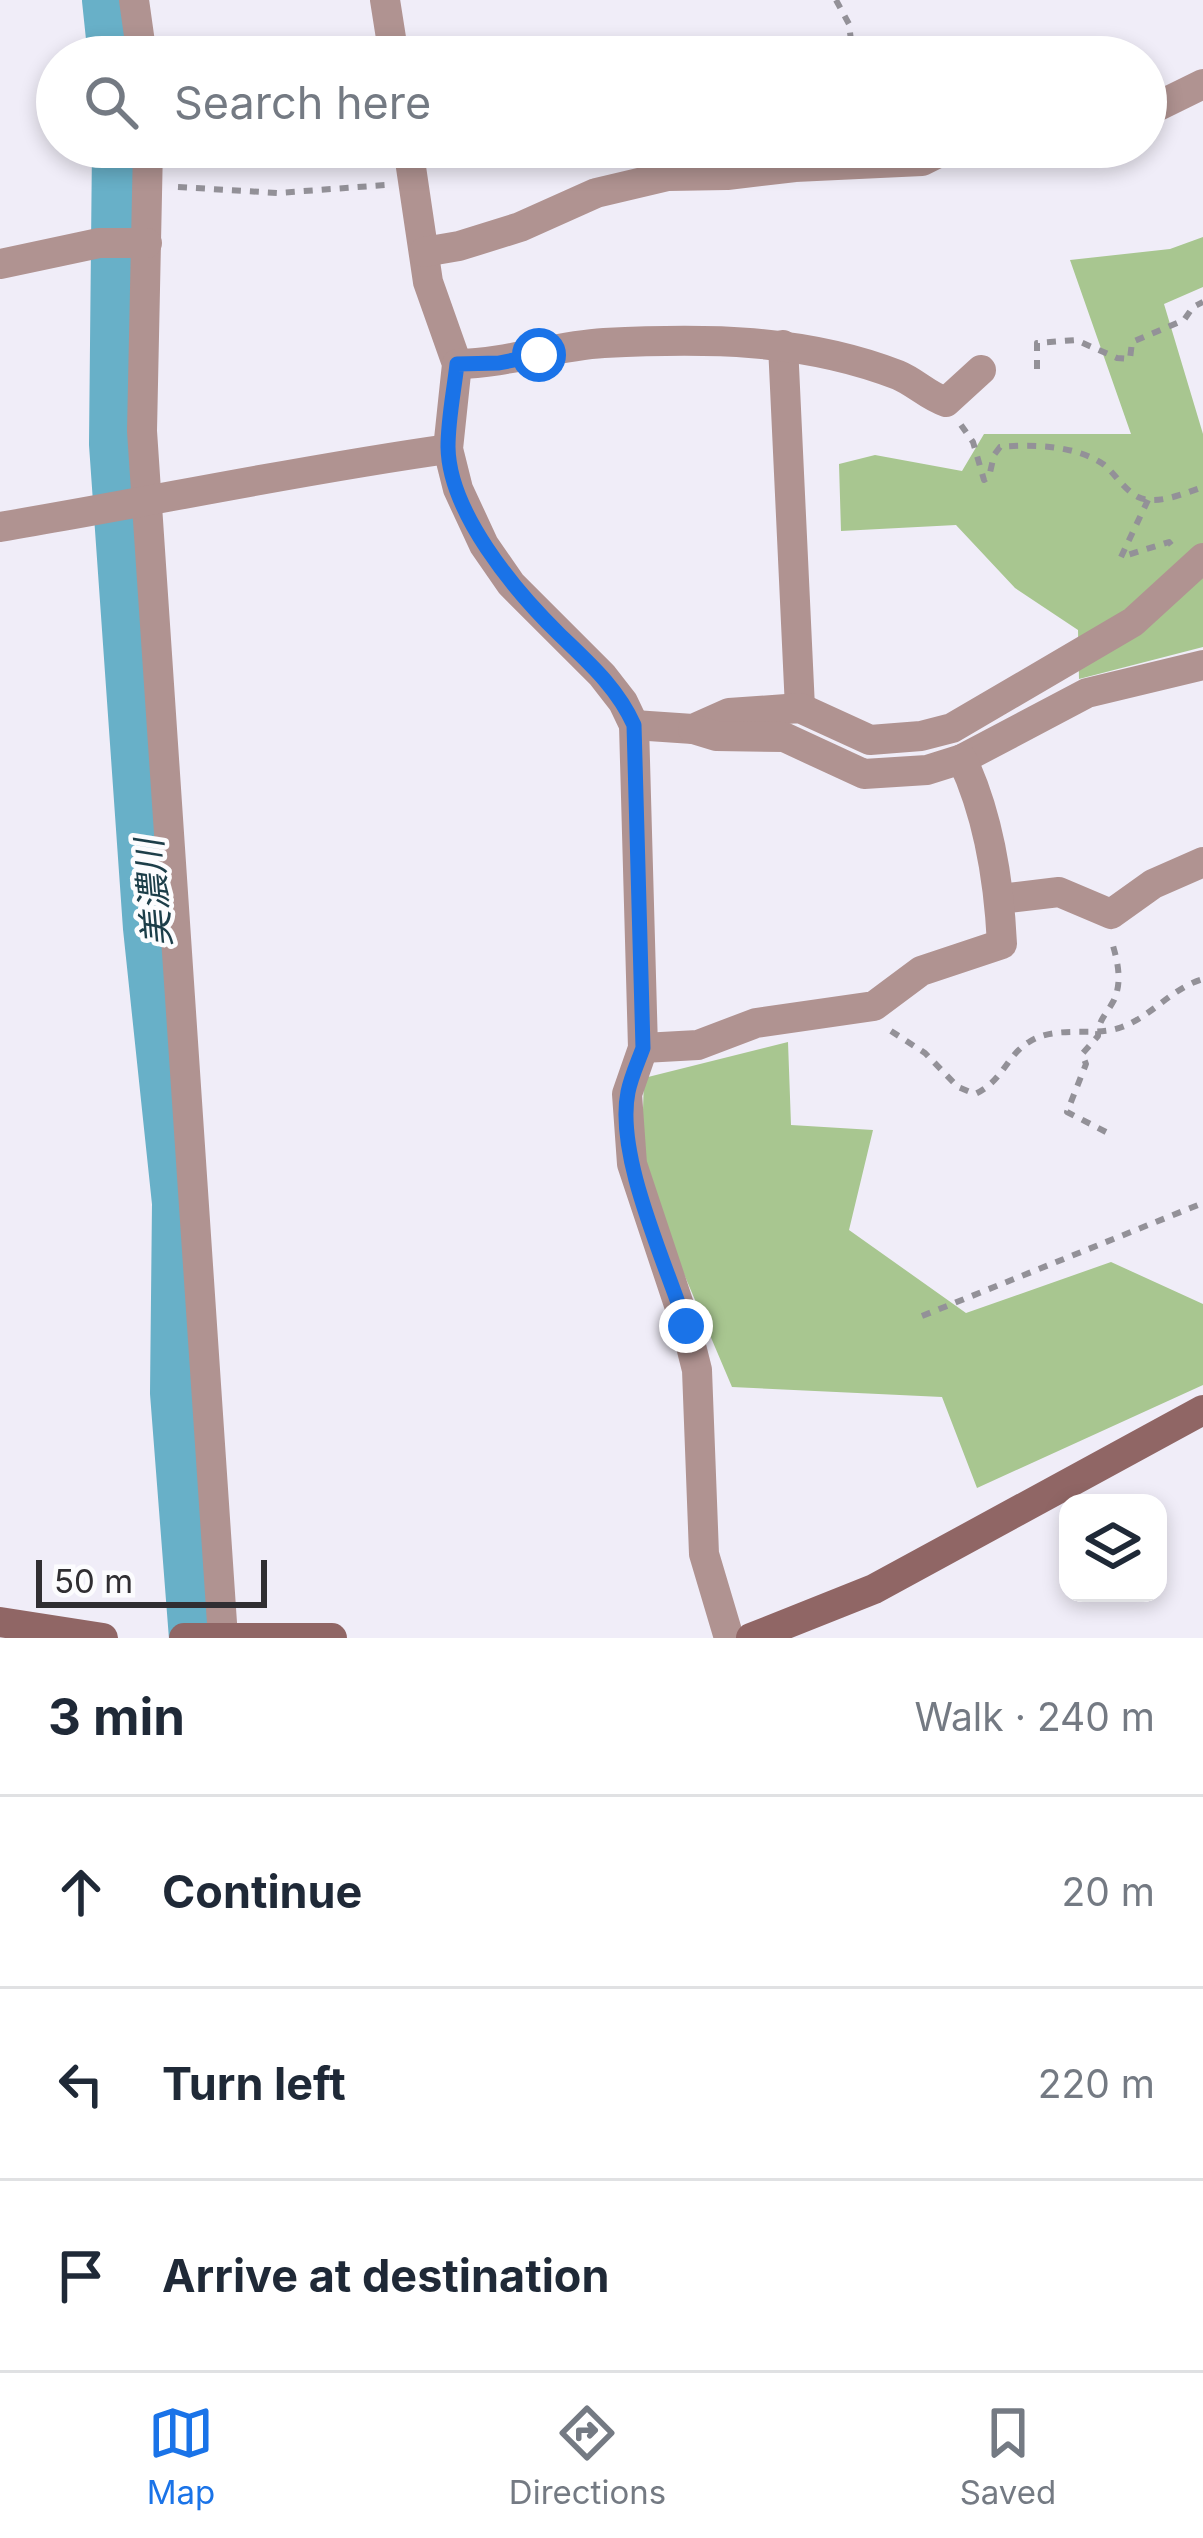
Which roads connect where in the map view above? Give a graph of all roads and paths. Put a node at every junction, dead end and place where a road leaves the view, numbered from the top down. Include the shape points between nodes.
1 (134, 0) edge
2 (385, 0) edge
3 (836, 0) edge
4 (139, 36) edge
5 (391, 36) edge
6 (851, 36) edge
7 (1203, 84) edge
8 (1167, 102) edge
9 (148, 168) edge
10 (411, 168) edge
11 (803, 168) edge
12 (413, 181) junction
13 (148, 184) junction
14 (147, 242) junction
15 (424, 252) junction
16 (0, 264) edge
17 (1203, 302) edge
18 (783, 345) junction
19 (457, 364) junction
20 (1036, 369) dead end
21 (980, 370) dead end
22 (946, 402) junction
23 (448, 449) junction
24 (1203, 488) edge
25 (1148, 499) junction
26 (149, 502) junction
27 (0, 527) edge
28 (1197, 563) edge
29 (1203, 665) edge
30 (800, 708) junction
31 (634, 725) junction
32 (692, 729) junction
33 (962, 759) junction
34 (1203, 862) edge
35 (1000, 899) junction
36 (1106, 911) junction
37 (1203, 979) edge
38 (868, 1006) junction
39 (1100, 1032) junction
40 (643, 1048) junction
41 (1106, 1132) dead end
42 (1203, 1203) edge
43 (922, 1316) dead end
44 (1203, 1410) edge
45 (0, 1622) edge
46 (223, 1637) edge
47 (103, 1638) edge
48 (184, 1638) edge
49 (332, 1638) edge
50 (729, 1638) edge
51 (751, 1638) edge

1 - 4 street
2 - 5 street
3 - 6 path
7 - 8 street
9 - 13 street
10 - 12 street
11 - 15 street via 668,176
12 - 13 path via 278,193
12 - 15 street
13 - 14 street
14 - 16 street via 99,243
14 - 26 street via 142,431
15 - 19 street
17 - 20 path via 1184,320 1132,342 1130,359 1076,340 1037,343
18 - 19 street via 602,344
18 - 22 street via 903,377
18 - 30 street
19 - 23 street
21 - 22 street
22 - 25 path via 974,442 984,480 1000,447 1049,447 1104,464
23 - 26 street
23 - 31 street via 484,545 602,675
24 - 25 path
25 - 28 path via 1121,556 1169,542
26 - 27 street
26 - 46 street
28 - 30 street via 1133,622 952,728 870,740
29 - 33 street via 1087,693
30 - 32 street via 728,713
31 - 32 street
31 - 40 street
32 - 33 street via 784,737 864,774
33 - 35 street
34 - 36 street
35 - 36 street via 1059,892
35 - 38 street via 1002,944 921,971
36 - 39 path via 1119,983
37 - 39 path via 1127,1025
38 - 39 path via 975,1094 993,1085 1026,1043
38 - 40 street via 756,1023 698,1045
39 - 41 path via 1082,1054 1086,1064 1066,1112
40 - 50 street via 627,1094 632,1164 697,1370 704,1554
42 - 43 path
44 - 51 street via 874,1589
45 - 47 street
46 - 48 street
46 - 49 street

